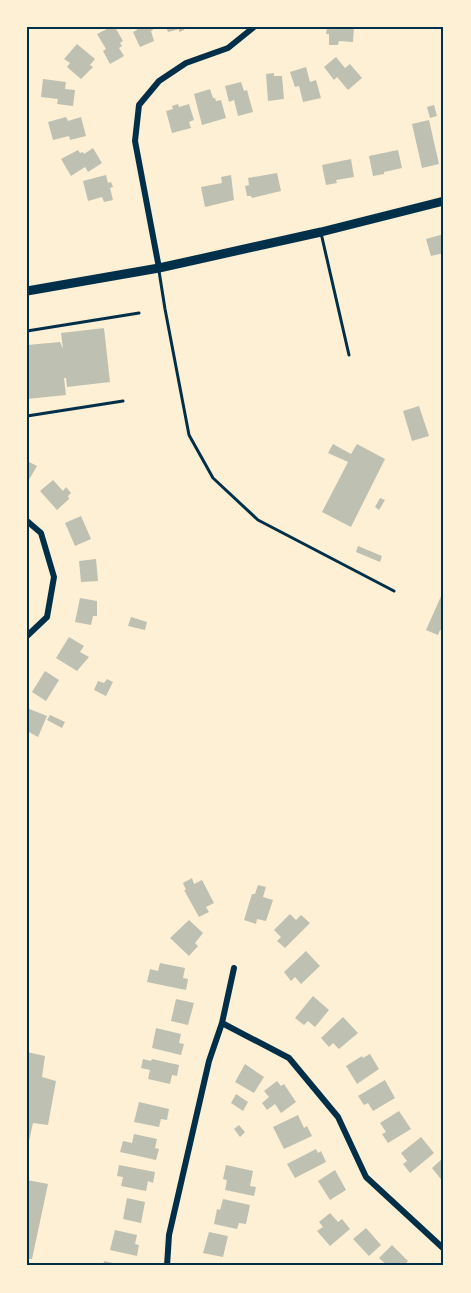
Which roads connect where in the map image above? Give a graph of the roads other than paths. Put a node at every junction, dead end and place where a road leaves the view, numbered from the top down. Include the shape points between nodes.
1 (254, 27) edge
2 (444, 201) edge
3 (321, 231) junction
4 (159, 268) junction
5 (27, 291) edge
6 (139, 313) dead end
7 (27, 331) edge
8 (349, 355) dead end
9 (123, 401) dead end
10 (27, 416) edge
11 (27, 521) edge
12 (393, 591) dead end
13 (27, 636) edge
14 (234, 968) dead end
15 (222, 1023) junction
16 (444, 1249) edge
17 (167, 1266) edge

1 - 4 street via 228,48 186,63 159,81 139,105 135,141
2 - 3 main road
3 - 4 main road
3 - 8 lane
4 - 5 main road
4 - 12 lane via 189,435 213,478 258,520
6 - 7 lane
9 - 10 lane
11 - 13 street via 41,533 54,577 46,617
14 - 15 street
15 - 16 street via 290,1058 338,1117 366,1177
15 - 17 street via 208,1061 169,1234

